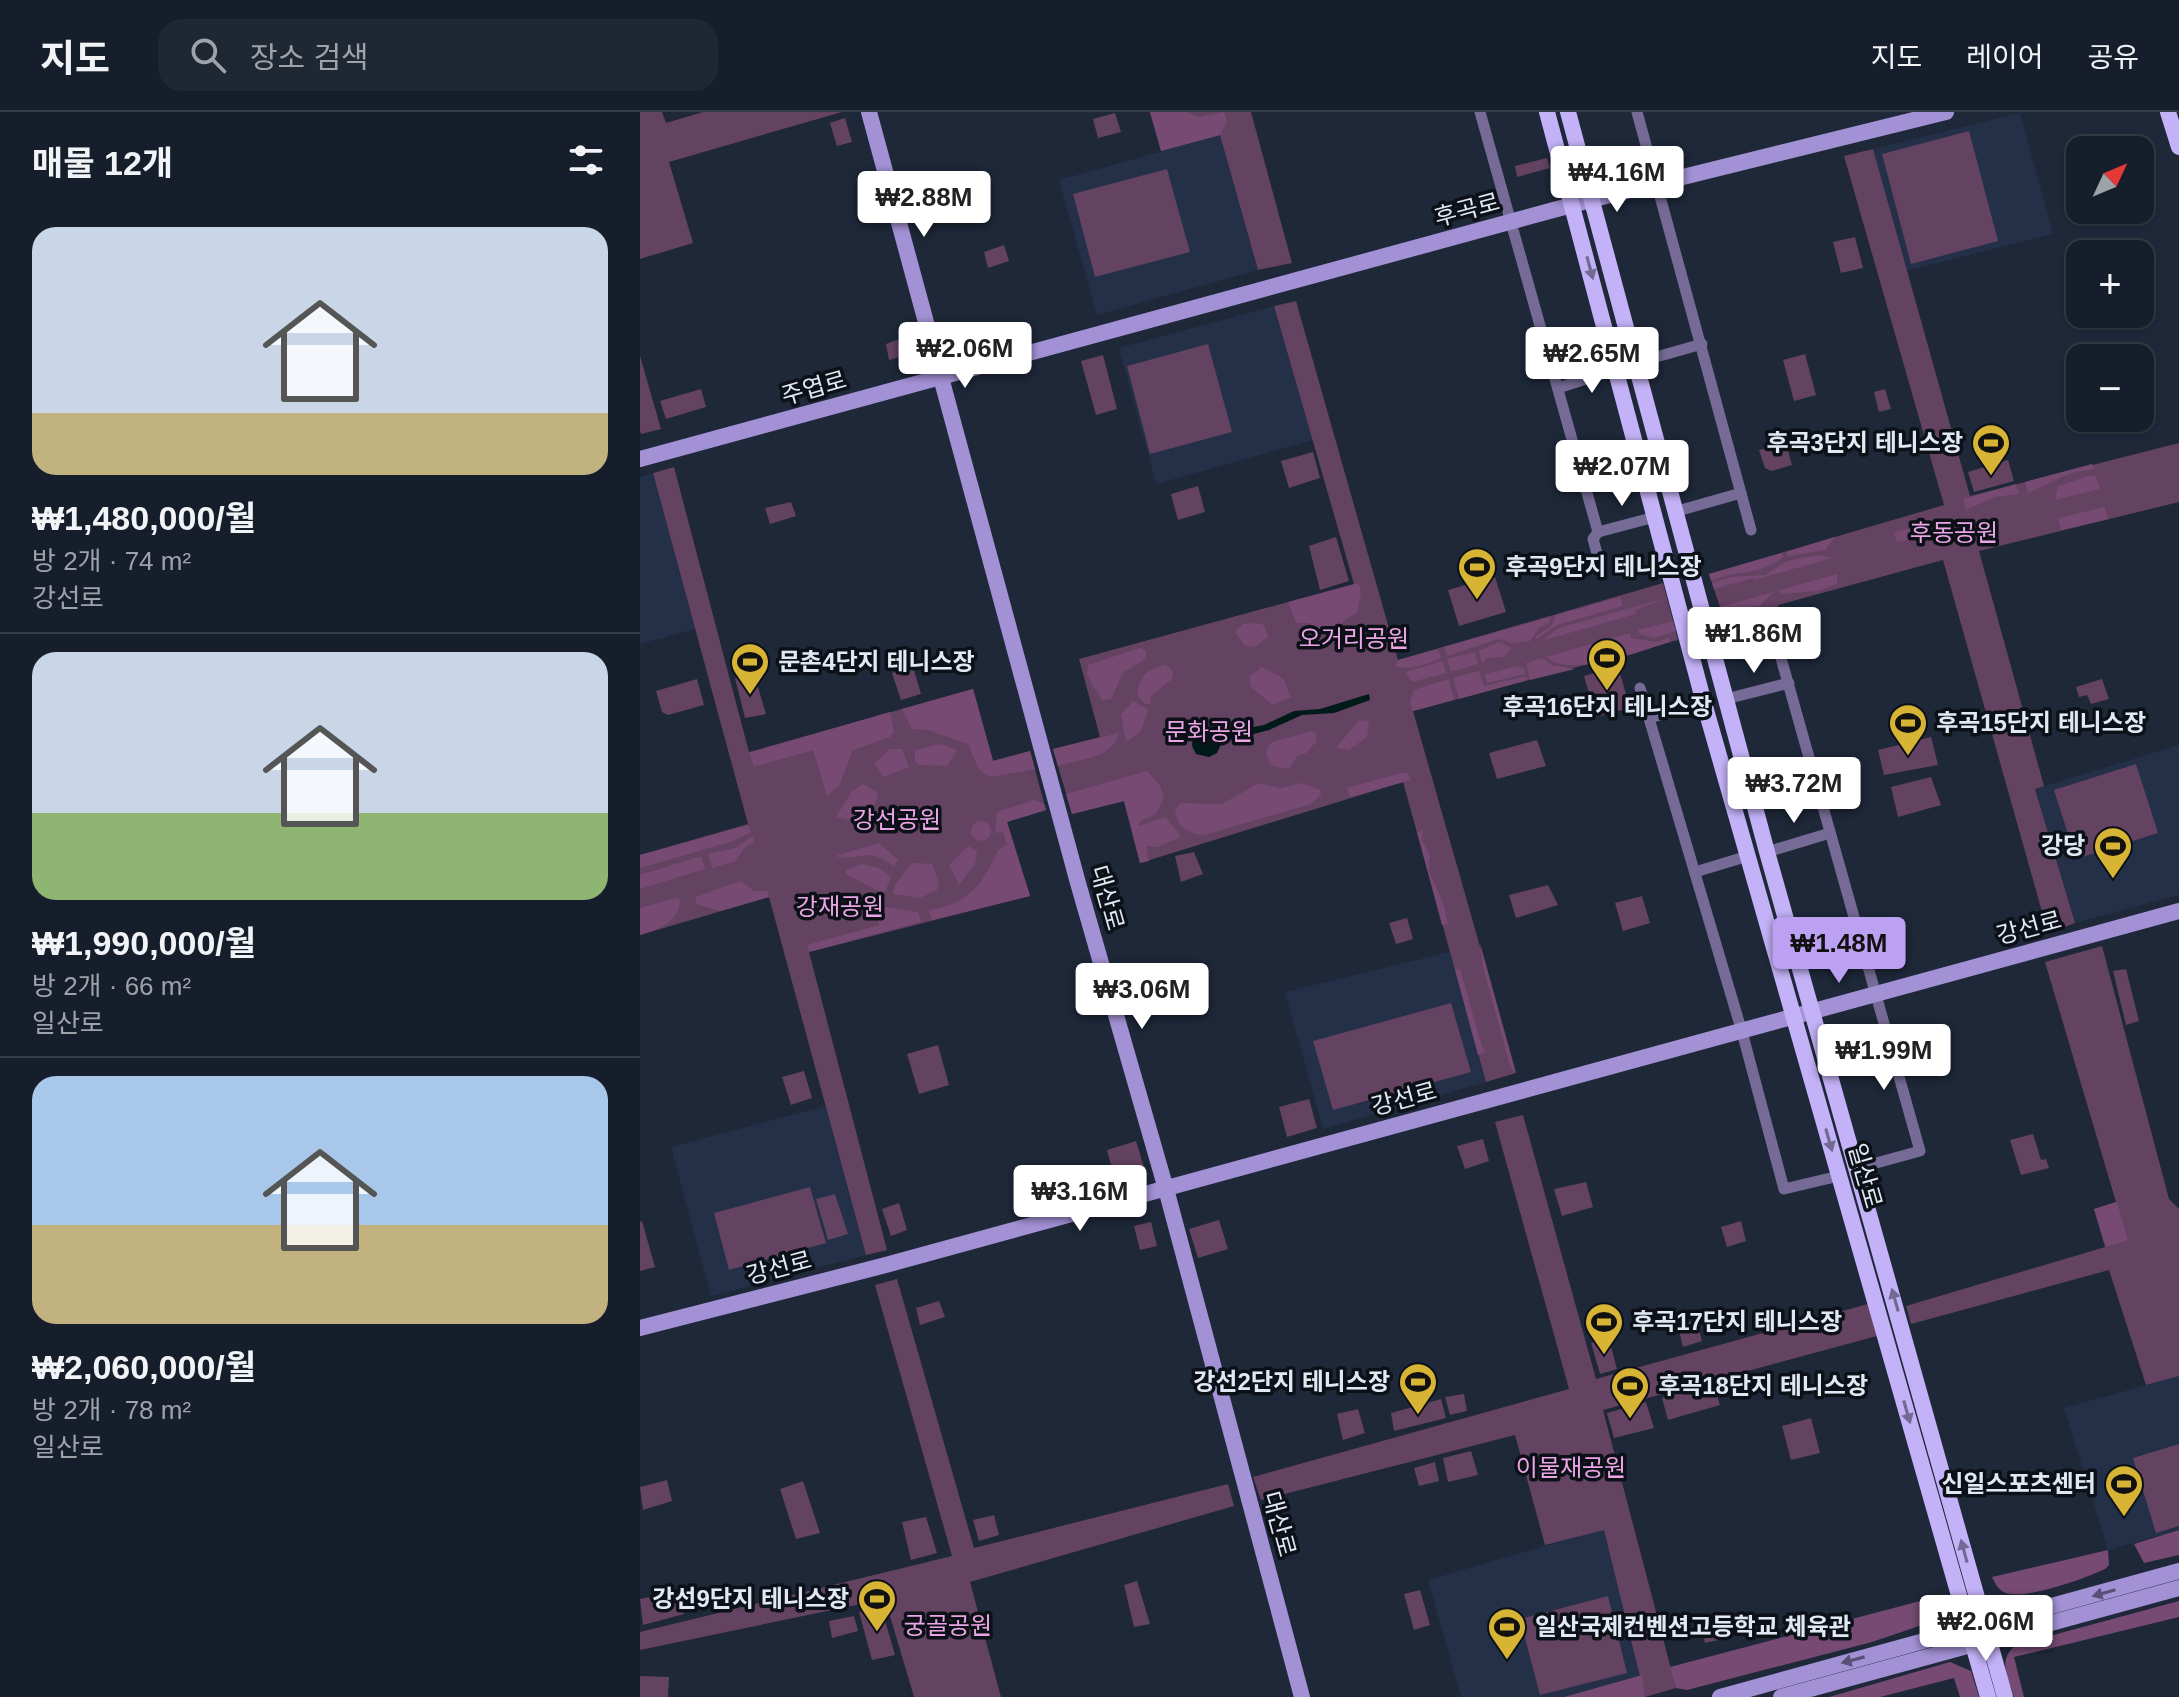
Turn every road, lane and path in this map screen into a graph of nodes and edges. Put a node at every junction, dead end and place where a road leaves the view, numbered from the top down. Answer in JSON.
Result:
{"nodes":[{"id":1,"x":869,"y":112,"type":"edge"},
{"id":2,"x":1480,"y":112,"type":"edge"},
{"id":3,"x":1547,"y":112,"type":"edge"},
{"id":4,"x":1568,"y":112,"type":"edge"},
{"id":5,"x":1637,"y":112,"type":"edge"},
{"id":6,"x":1946,"y":112,"type":"edge"},
{"id":7,"x":2168,"y":112,"type":"edge"},
{"id":8,"x":2179,"y":147,"type":"edge"},
{"id":9,"x":1658,"y":183,"type":"junction"},
{"id":10,"x":1594,"y":199,"type":"junction"},
{"id":11,"x":1574,"y":206,"type":"junction"},
{"id":12,"x":1510,"y":224,"type":"junction"},
{"id":13,"x":1279,"y":286,"type":"joint"},
{"id":14,"x":1702,"y":344,"type":"junction"},
{"id":15,"x":1635,"y":363,"type":"junction"},
{"id":16,"x":1617,"y":369,"type":"junction"},
{"id":17,"x":939,"y":377,"type":"junction"},
{"id":18,"x":1558,"y":388,"type":"junction"},
{"id":19,"x":640,"y":459,"type":"edge"},
{"id":20,"x":1741,"y":493,"type":"junction"},
{"id":21,"x":1674,"y":512,"type":"junction"},
{"id":22,"x":1655,"y":517,"type":"junction"},
{"id":23,"x":1751,"y":530,"type":"dead end"},
{"id":24,"x":1598,"y":532,"type":"junction"},
{"id":25,"x":1601,"y":568,"type":"dead end"},
{"id":26,"x":1779,"y":651,"type":"dead end"},
{"id":27,"x":1789,"y":683,"type":"junction"},
{"id":28,"x":1640,"y":688,"type":"dead end"},
{"id":29,"x":1726,"y":699,"type":"junction"},
{"id":30,"x":1704,"y":703,"type":"junction"},
{"id":31,"x":1649,"y":718,"type":"junction"},
{"id":32,"x":1830,"y":833,"type":"junction"},
{"id":33,"x":1767,"y":852,"type":"junction"},
{"id":34,"x":1748,"y":856,"type":"junction"},
{"id":35,"x":1695,"y":872,"type":"junction"},
{"id":36,"x":2179,"y":911,"type":"edge"},
{"id":37,"x":1874,"y":996,"type":"junction"},
{"id":38,"x":1814,"y":1013,"type":"junction"},
{"id":39,"x":1795,"y":1018,"type":"junction"},
{"id":40,"x":1742,"y":1032,"type":"junction"},
{"id":41,"x":1858,"y":1168,"type":"junction"},
{"id":42,"x":1839,"y":1176,"type":"junction"},
{"id":43,"x":1166,"y":1189,"type":"junction"},
{"id":44,"x":640,"y":1328,"type":"edge"},
{"id":45,"x":2179,"y":1571,"type":"edge"},
{"id":46,"x":2179,"y":1588,"type":"edge"},
{"id":47,"x":1980,"y":1635,"type":"junction"},
{"id":48,"x":1302,"y":1697,"type":"edge"},
{"id":49,"x":1720,"y":1697,"type":"edge"},
{"id":50,"x":1781,"y":1697,"type":"edge"},
{"id":51,"x":1988,"y":1697,"type":"edge"},
{"id":52,"x":2005,"y":1697,"type":"edge"}],
"edges":[{"from":1,"to":17,"type":"main road","name":"대산로"},
{"from":2,"to":12,"type":"street"},
{"from":3,"to":11,"type":"main road","name":"일산로"},
{"from":4,"to":10,"type":"main road","name":"일산로"},
{"from":5,"to":9,"type":"street"},
{"from":6,"to":9,"type":"main road","name":"후곡로"},
{"from":7,"to":8,"type":"main road"},
{"from":9,"to":10,"type":"main road","name":"후곡로"},
{"from":9,"to":14,"type":"street"},
{"from":10,"to":11,"type":"main road","name":"후곡로"},
{"from":10,"to":15,"type":"main road","name":"일산로"},
{"from":11,"to":12,"type":"main road","name":"후곡로"},
{"from":11,"to":16,"type":"main road","name":"일산로","one_way":true},
{"from":12,"to":13,"type":"main road","name":"후곡로"},
{"from":12,"to":18,"type":"street"},
{"from":13,"to":17,"type":"main road","name":"주엽로"},
{"from":14,"to":15,"type":"street"},
{"from":14,"to":20,"type":"street"},
{"from":15,"to":21,"type":"main road","name":"일산로"},
{"from":16,"to":18,"type":"street"},
{"from":16,"to":22,"type":"main road","name":"일산로"},
{"from":17,"to":19,"type":"main road","name":"주엽로"},
{"from":17,"to":43,"type":"main road","name":"대산로"},
{"from":18,"to":24,"type":"street"},
{"from":20,"to":21,"type":"street"},
{"from":20,"to":23,"type":"street"},
{"from":21,"to":29,"type":"main road","name":"일산로"},
{"from":22,"to":24,"type":"street"},
{"from":22,"to":30,"type":"main road","name":"일산로"},
{"from":24,"to":25,"type":"street"},
{"from":26,"to":27,"type":"street"},
{"from":27,"to":29,"type":"street"},
{"from":27,"to":32,"type":"street"},
{"from":28,"to":31,"type":"street"},
{"from":29,"to":33,"type":"main road","name":"일산로"},
{"from":30,"to":31,"type":"street"},
{"from":30,"to":34,"type":"main road","name":"일산로"},
{"from":31,"to":35,"type":"street"},
{"from":32,"to":33,"type":"street"},
{"from":32,"to":37,"type":"street"},
{"from":33,"to":38,"type":"main road","name":"일산로"},
{"from":34,"to":35,"type":"street"},
{"from":34,"to":39,"type":"main road","name":"일산로"},
{"from":35,"to":40,"type":"street"},
{"from":36,"to":37,"type":"main road","name":"강선로"},
{"from":37,"to":38,"type":"main road","name":"강선로"},
{"from":37,"to":41,"type":"street"},
{"from":38,"to":39,"type":"main road","name":"강선로"},
{"from":38,"to":41,"type":"main road","name":"일산로"},
{"from":39,"to":40,"type":"main road","name":"강선로"},
{"from":39,"to":42,"type":"main road","name":"일산로","one_way":true},
{"from":40,"to":42,"type":"street"},
{"from":40,"to":43,"type":"main road","name":"강선로"},
{"from":47,"to":41,"type":"main road","name":"일산로","one_way":true},
{"from":42,"to":47,"type":"main road","name":"일산로","one_way":true},
{"from":43,"to":44,"type":"main road","name":"강선로"},
{"from":43,"to":48,"type":"main road","name":"대산로"},
{"from":45,"to":47,"type":"main road","one_way":true},
{"from":46,"to":47,"type":"main road"},
{"from":47,"to":49,"type":"main road","one_way":true},
{"from":47,"to":50,"type":"main road"},
{"from":47,"to":51,"type":"main road","name":"일산로"},
{"from":47,"to":52,"type":"main road","name":"일산로"}]}
